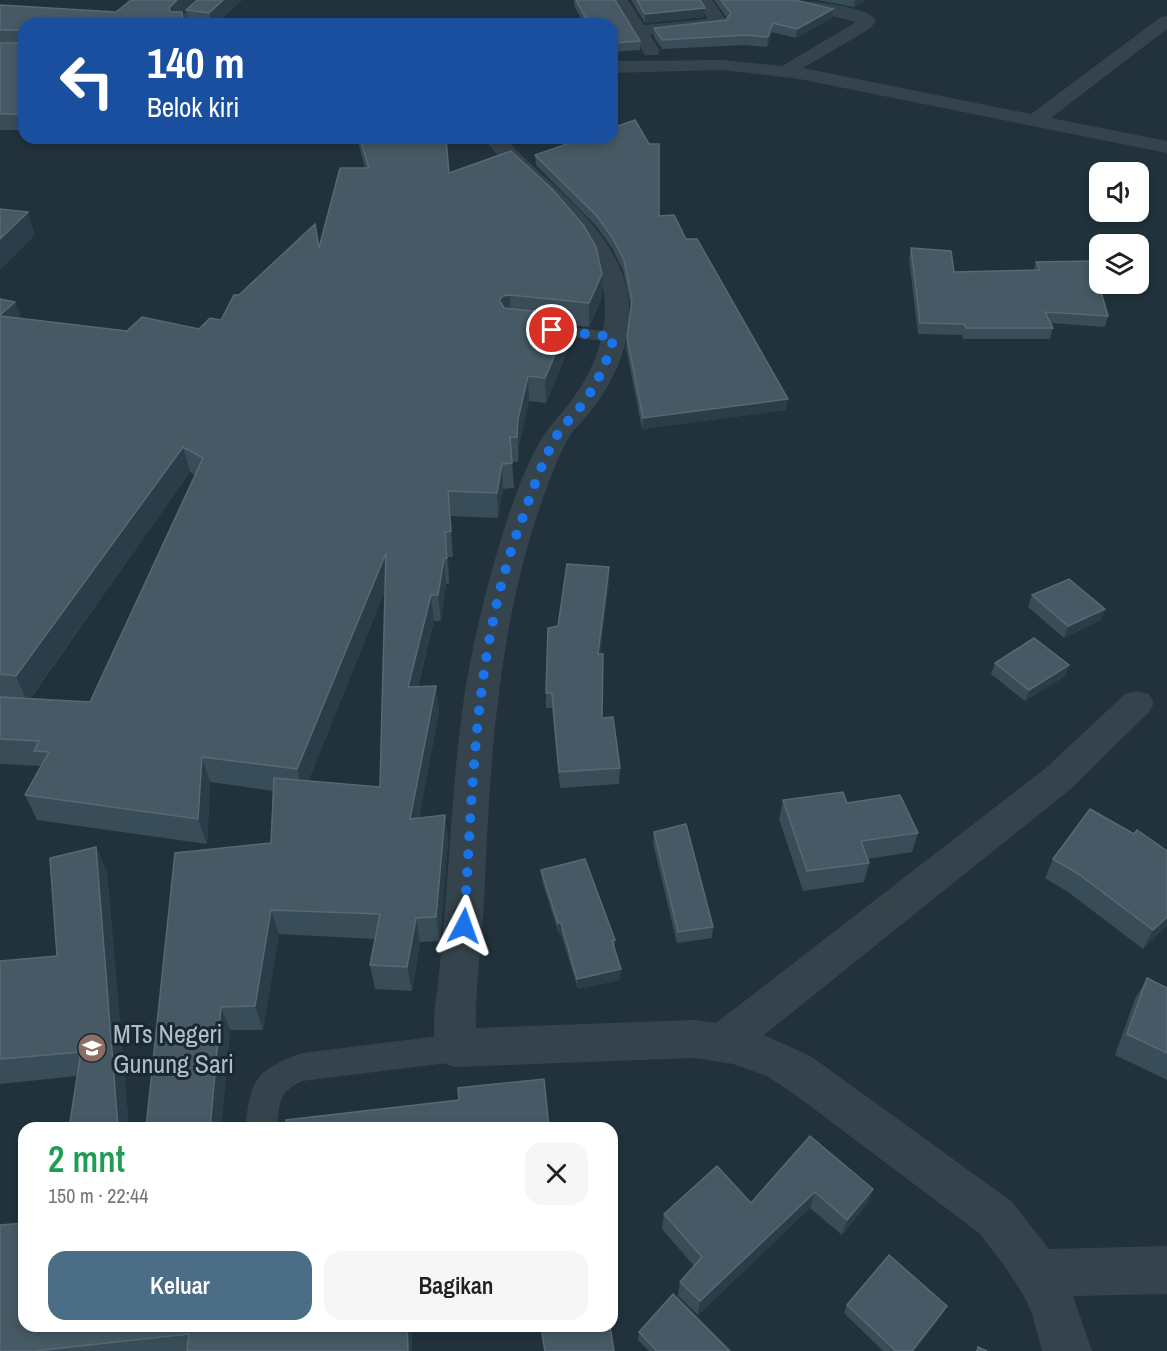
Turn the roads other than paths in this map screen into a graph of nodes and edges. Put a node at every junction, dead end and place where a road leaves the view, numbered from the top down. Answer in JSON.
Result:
{"nodes":[{"id":1,"x":620,"y":0,"type":"edge"},
{"id":2,"x":704,"y":0,"type":"edge"},
{"id":3,"x":789,"y":0,"type":"edge"},
{"id":4,"x":201,"y":3,"type":"edge"},
{"id":5,"x":186,"y":18,"type":"edge"},
{"id":6,"x":1167,"y":21,"type":"edge"},
{"id":7,"x":639,"y":31,"type":"junction"},
{"id":8,"x":659,"y":65,"type":"junction"},
{"id":9,"x":618,"y":67,"type":"edge"},
{"id":10,"x":786,"y":71,"type":"junction"},
{"id":11,"x":1034,"y":121,"type":"junction"},
{"id":12,"x":500,"y":144,"type":"edge"},
{"id":13,"x":1167,"y":147,"type":"edge"},
{"id":14,"x":522,"y":327,"type":"edge"},
{"id":15,"x":614,"y":337,"type":"junction"},
{"id":16,"x":1137,"y":703,"type":"dead end"},
{"id":17,"x":723,"y":1042,"type":"junction"},
{"id":18,"x":456,"y":1048,"type":"junction"},
{"id":19,"x":262,"y":1122,"type":"edge"},
{"id":20,"x":1167,"y":1270,"type":"edge"},
{"id":21,"x":1038,"y":1273,"type":"junction"},
{"id":22,"x":1067,"y":1351,"type":"edge"}],
"edges":[{"from":1,"to":7,"type":"street"},
{"from":2,"to":7,"type":"street"},
{"from":3,"to":10,"type":"street"},
{"from":4,"to":5,"type":"lane"},
{"from":6,"to":11,"type":"street"},
{"from":7,"to":8,"type":"street"},
{"from":8,"to":9,"type":"street"},
{"from":8,"to":10,"type":"street"},
{"from":10,"to":11,"type":"street"},
{"from":11,"to":13,"type":"street"},
{"from":12,"to":15,"type":"street"},
{"from":14,"to":15,"type":"lane"},
{"from":15,"to":18,"type":"street"},
{"from":16,"to":17,"type":"street"},
{"from":17,"to":18,"type":"street"},
{"from":17,"to":21,"type":"street"},
{"from":18,"to":19,"type":"lane"},
{"from":20,"to":21,"type":"street"},
{"from":21,"to":22,"type":"street"}]}
